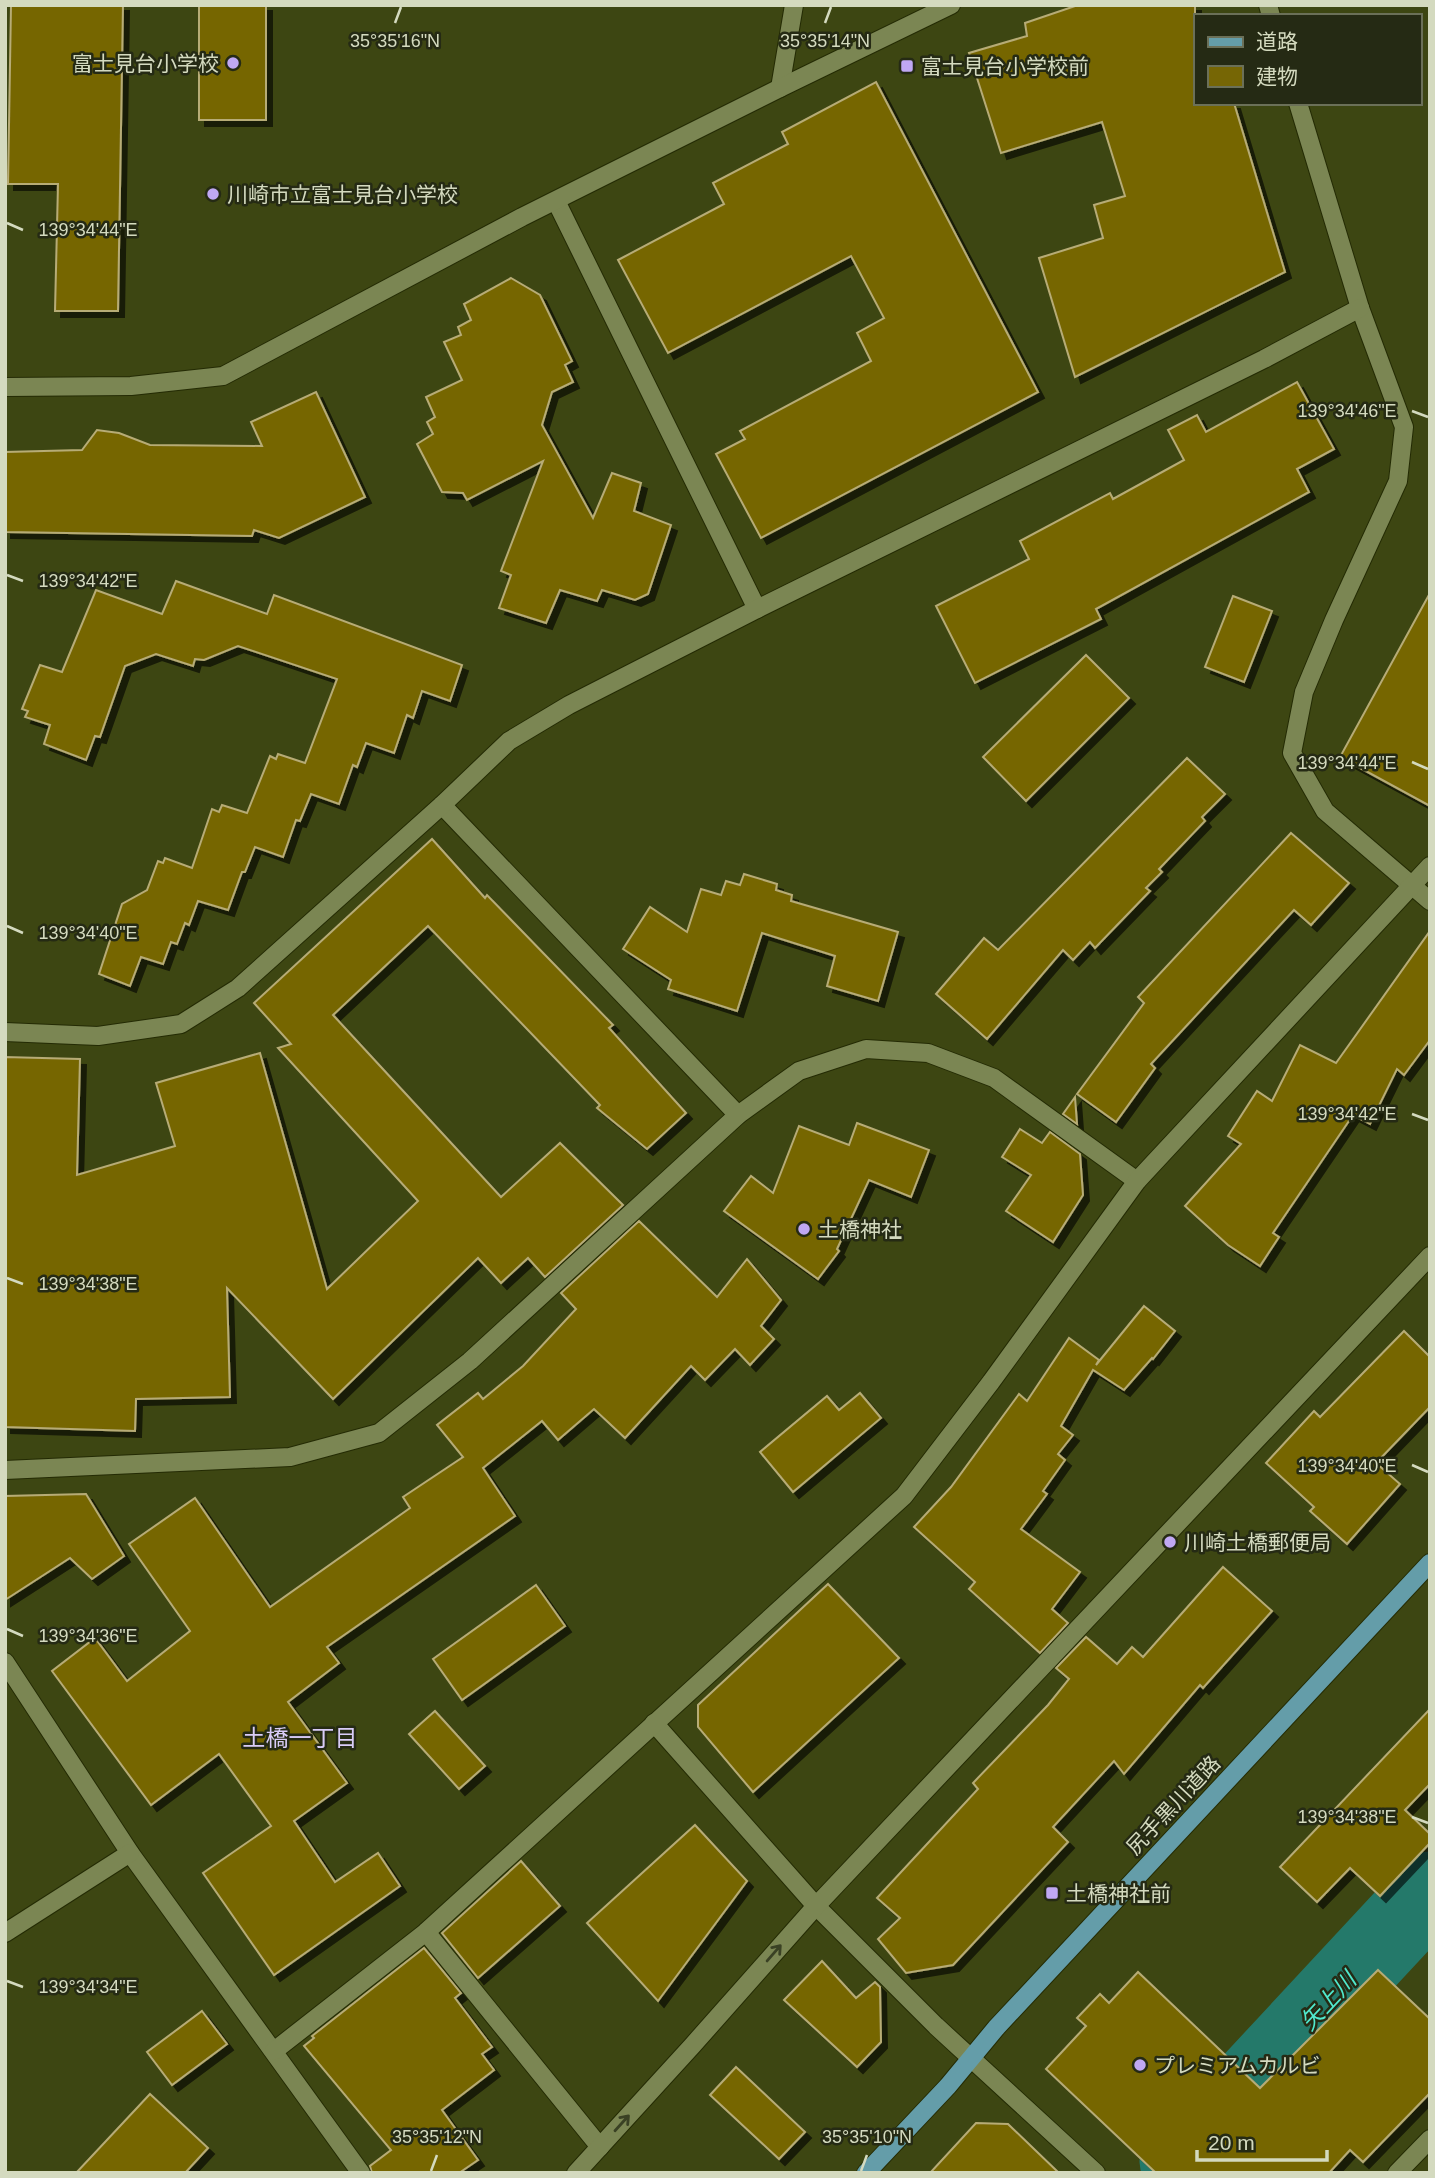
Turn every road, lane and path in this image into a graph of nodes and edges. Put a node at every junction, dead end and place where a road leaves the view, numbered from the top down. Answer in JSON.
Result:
{"nodes":[{"id":1,"x":794,"y":5,"type":"edge"},
{"id":2,"x":951,"y":5,"type":"edge"},
{"id":3,"x":780,"y":88,"type":"junction"},
{"id":4,"x":1299,"y":105,"type":"edge"},
{"id":5,"x":556,"y":201,"type":"junction"},
{"id":6,"x":1360,"y":308,"type":"junction"},
{"id":7,"x":5,"y":387,"type":"edge"},
{"id":8,"x":757,"y":608,"type":"junction"},
{"id":9,"x":442,"y":805,"type":"junction"},
{"id":10,"x":1430,"y":866,"type":"edge"},
{"id":11,"x":1414,"y":886,"type":"junction"},
{"id":12,"x":1430,"y":901,"type":"edge"},
{"id":13,"x":5,"y":1032,"type":"edge"},
{"id":14,"x":738,"y":1115,"type":"junction"},
{"id":15,"x":1137,"y":1181,"type":"junction"},
{"id":16,"x":1430,"y":1256,"type":"edge"},
{"id":17,"x":5,"y":1470,"type":"edge"},
{"id":18,"x":1430,"y":1563,"type":"edge"},
{"id":19,"x":5,"y":1662,"type":"edge"},
{"id":20,"x":653,"y":1723,"type":"junction"},
{"id":21,"x":130,"y":1853,"type":"junction"},
{"id":22,"x":816,"y":1906,"type":"junction"},
{"id":23,"x":426,"y":1932,"type":"junction"},
{"id":24,"x":5,"y":1934,"type":"edge"},
{"id":25,"x":274,"y":2051,"type":"junction"},
{"id":26,"x":971,"y":2058,"type":"junction"},
{"id":27,"x":1430,"y":2139,"type":"edge"},
{"id":28,"x":600,"y":2147,"type":"junction"},
{"id":29,"x":361,"y":2173,"type":"edge"},
{"id":30,"x":576,"y":2173,"type":"edge"},
{"id":31,"x":866,"y":2173,"type":"edge"},
{"id":32,"x":1096,"y":2173,"type":"edge"},
{"id":33,"x":1397,"y":2173,"type":"edge"}],
"edges":[{"from":1,"to":3,"type":"street"},
{"from":2,"to":3,"type":"street"},
{"from":3,"to":5,"type":"street"},
{"from":4,"to":6,"type":"street"},
{"from":5,"to":7,"type":"street"},
{"from":5,"to":8,"type":"street"},
{"from":6,"to":8,"type":"street"},
{"from":6,"to":11,"type":"street"},
{"from":8,"to":9,"type":"street"},
{"from":9,"to":13,"type":"street"},
{"from":9,"to":14,"type":"street"},
{"from":10,"to":11,"type":"street"},
{"from":11,"to":12,"type":"street"},
{"from":11,"to":15,"type":"street"},
{"from":14,"to":15,"type":"street"},
{"from":14,"to":17,"type":"street"},
{"from":15,"to":20,"type":"street"},
{"from":16,"to":22,"type":"street"},
{"from":18,"to":26,"type":"main road","name":"尻手黒川道路"},
{"from":19,"to":21,"type":"street"},
{"from":20,"to":22,"type":"street"},
{"from":20,"to":23,"type":"street"},
{"from":21,"to":24,"type":"street"},
{"from":21,"to":25,"type":"street"},
{"from":22,"to":26,"type":"street"},
{"from":28,"to":22,"type":"street","one_way":true},
{"from":23,"to":25,"type":"street"},
{"from":23,"to":28,"type":"street"},
{"from":25,"to":29,"type":"street"},
{"from":26,"to":31,"type":"main road","name":"尻手黒川道路"},
{"from":26,"to":32,"type":"street"},
{"from":27,"to":33,"type":"street"},
{"from":28,"to":30,"type":"street"}]}
